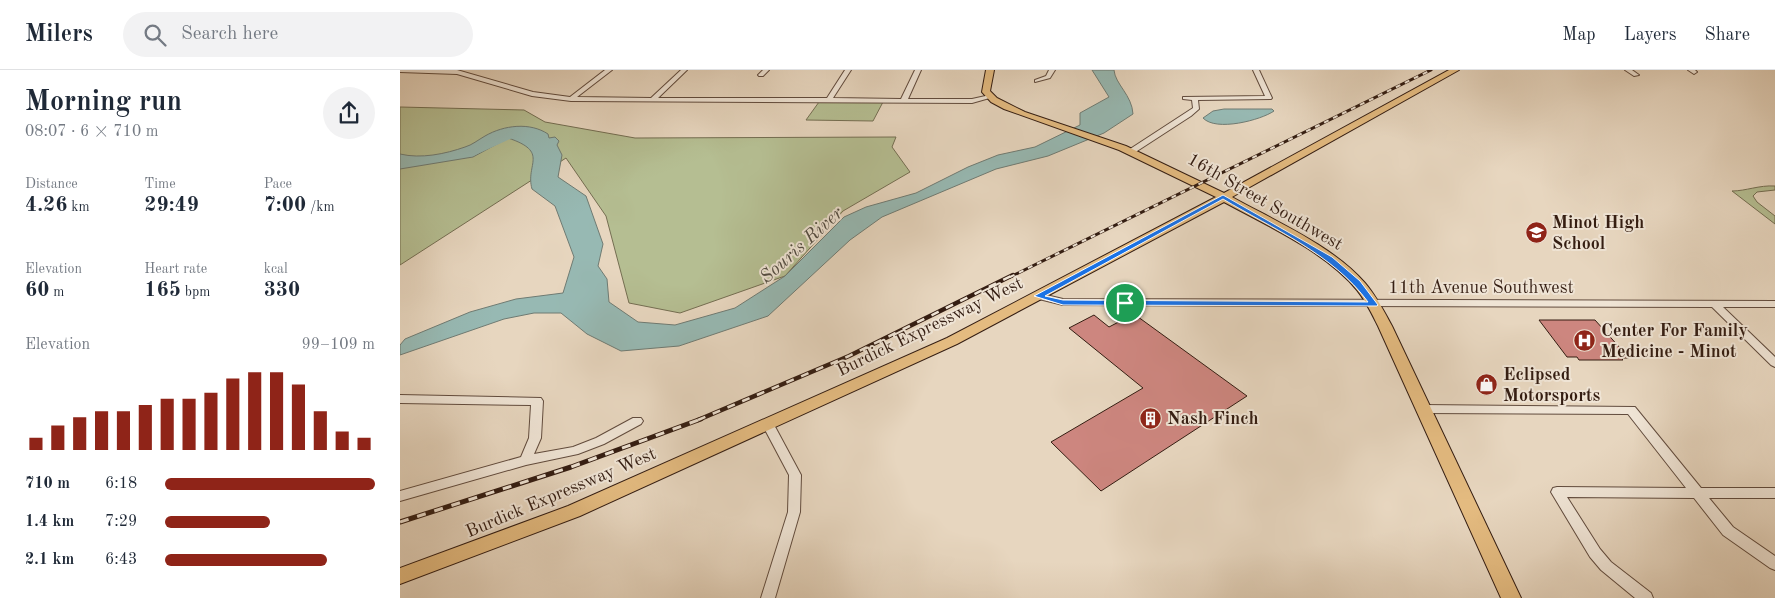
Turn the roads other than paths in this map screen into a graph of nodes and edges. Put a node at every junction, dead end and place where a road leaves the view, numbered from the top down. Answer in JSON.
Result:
{"nodes":[{"id":1,"x":400,"y":70,"type":"edge"},
{"id":2,"x":483,"y":70,"type":"edge"},
{"id":3,"x":609,"y":70,"type":"edge"},
{"id":4,"x":684,"y":70,"type":"edge"},
{"id":5,"x":848,"y":70,"type":"edge"},
{"id":6,"x":918,"y":70,"type":"edge"},
{"id":7,"x":990,"y":70,"type":"edge"},
{"id":8,"x":1052,"y":70,"type":"edge"},
{"id":9,"x":1256,"y":70,"type":"edge"},
{"id":10,"x":1455,"y":70,"type":"edge"},
{"id":11,"x":1628,"y":70,"type":"edge"},
{"id":12,"x":471,"y":76,"type":"junction"},
{"id":13,"x":1636,"y":76,"type":"dead end"},
{"id":14,"x":1037,"y":80,"type":"dead end"},
{"id":15,"x":990,"y":97,"type":"junction"},
{"id":16,"x":1185,"y":98,"type":"dead end"},
{"id":17,"x":1195,"y":98,"type":"junction"},
{"id":18,"x":571,"y":99,"type":"junction"},
{"id":19,"x":652,"y":100,"type":"junction"},
{"id":20,"x":829,"y":100,"type":"junction"},
{"id":21,"x":904,"y":100,"type":"junction"},
{"id":22,"x":1131,"y":151,"type":"junction"},
{"id":23,"x":1223,"y":196,"type":"junction"},
{"id":24,"x":1038,"y":296,"type":"junction"},
{"id":25,"x":1715,"y":304,"type":"junction"},
{"id":26,"x":1775,"y":304,"type":"edge"},
{"id":27,"x":1374,"y":305,"type":"junction"},
{"id":28,"x":1775,"y":363,"type":"edge"},
{"id":29,"x":400,"y":399,"type":"edge"},
{"id":30,"x":1423,"y":409,"type":"junction"},
{"id":31,"x":637,"y":421,"type":"dead end"},
{"id":32,"x":768,"y":424,"type":"junction"},
{"id":33,"x":526,"y":460,"type":"junction"},
{"id":34,"x":1698,"y":493,"type":"junction"},
{"id":35,"x":1775,"y":493,"type":"edge"},
{"id":36,"x":400,"y":496,"type":"edge"},
{"id":37,"x":1775,"y":564,"type":"edge"},
{"id":38,"x":400,"y":576,"type":"edge"},
{"id":39,"x":768,"y":598,"type":"edge"},
{"id":40,"x":1510,"y":598,"type":"edge"},
{"id":41,"x":1646,"y":598,"type":"edge"}],
"edges":[{"from":1,"to":12,"type":"street"},
{"from":2,"to":12,"type":"street"},
{"from":3,"to":18,"type":"street"},
{"from":4,"to":19,"type":"street"},
{"from":5,"to":20,"type":"street"},
{"from":6,"to":21,"type":"street"},
{"from":7,"to":15,"type":"main road"},
{"from":8,"to":14,"type":"street"},
{"from":9,"to":17,"type":"street"},
{"from":10,"to":23,"type":"main road","name":"Burdick Expressway West"},
{"from":11,"to":13,"type":"street"},
{"from":12,"to":18,"type":"street"},
{"from":15,"to":21,"type":"street"},
{"from":15,"to":22,"type":"main road","name":"16th Street Southwest"},
{"from":16,"to":17,"type":"street"},
{"from":17,"to":22,"type":"street"},
{"from":18,"to":19,"type":"street"},
{"from":19,"to":20,"type":"street"},
{"from":20,"to":21,"type":"street"},
{"from":22,"to":23,"type":"main road","name":"16th Street Southwest"},
{"from":23,"to":24,"type":"main road","name":"Burdick Expressway West"},
{"from":23,"to":27,"type":"main road","name":"16th Street Southwest"},
{"from":24,"to":27,"type":"street","name":"11th Avenue Southwest"},
{"from":24,"to":32,"type":"main road","name":"Burdick Expressway West"},
{"from":25,"to":26,"type":"street","name":"11th Avenue Southwest"},
{"from":25,"to":27,"type":"street","name":"11th Avenue Southwest"},
{"from":25,"to":28,"type":"street"},
{"from":27,"to":30,"type":"main road","name":"16th Street Southwest"},
{"from":29,"to":33,"type":"street"},
{"from":30,"to":34,"type":"street"},
{"from":30,"to":40,"type":"main road","name":"16th Street Southwest"},
{"from":31,"to":33,"type":"street"},
{"from":32,"to":38,"type":"main road","name":"Burdick Expressway West"},
{"from":32,"to":39,"type":"street"},
{"from":33,"to":36,"type":"street"},
{"from":34,"to":35,"type":"street"},
{"from":34,"to":37,"type":"street"},
{"from":34,"to":41,"type":"street"}]}
